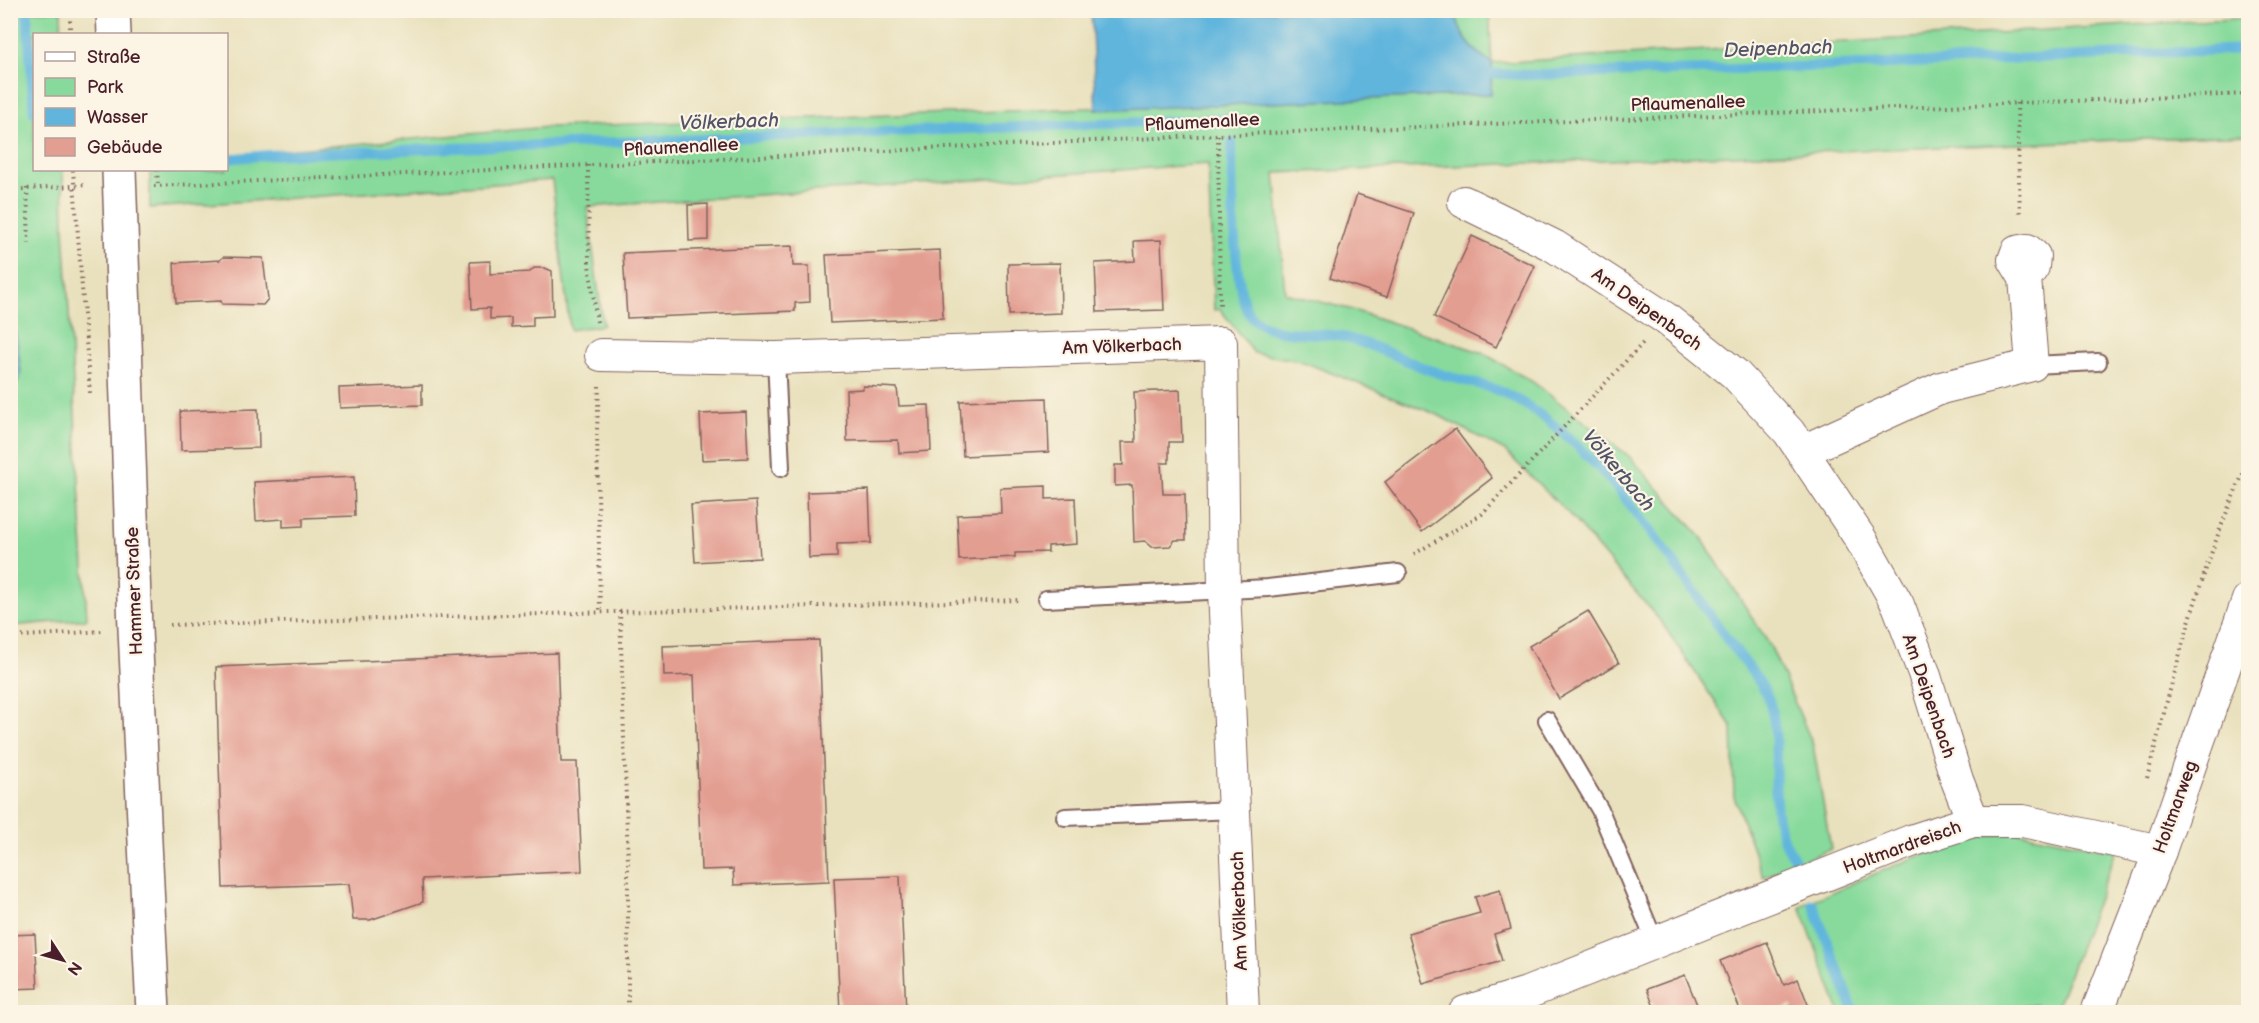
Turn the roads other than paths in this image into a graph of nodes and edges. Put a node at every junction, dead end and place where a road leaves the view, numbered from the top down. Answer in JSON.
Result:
{"nodes":[{"id":1,"x":113,"y":10,"type":"edge"},
{"id":2,"x":114,"y":33,"type":"edge"},
{"id":3,"x":119,"y":171,"type":"edge"},
{"id":4,"x":1464,"y":202,"type":"dead end"},
{"id":5,"x":2026,"y":264,"type":"road end"},
{"id":6,"x":601,"y":356,"type":"road end"},
{"id":7,"x":776,"y":358,"type":"junction"},
{"id":8,"x":2098,"y":362,"type":"dead end"},
{"id":9,"x":2031,"y":365,"type":"junction"},
{"id":10,"x":1803,"y":451,"type":"junction"},
{"id":11,"x":781,"y":468,"type":"dead end"},
{"id":12,"x":1398,"y":573,"type":"road end"},
{"id":13,"x":1224,"y":590,"type":"junction"},
{"id":14,"x":1046,"y":599,"type":"road end"},
{"id":15,"x":2248,"y":600,"type":"edge"},
{"id":16,"x":1547,"y":720,"type":"dead end"},
{"id":17,"x":1235,"y":810,"type":"junction"},
{"id":18,"x":1065,"y":817,"type":"dead end"},
{"id":19,"x":1973,"y":821,"type":"junction"},
{"id":20,"x":2160,"y":851,"type":"junction"},
{"id":21,"x":1655,"y":942,"type":"junction"},
{"id":22,"x":1531,"y":1003,"type":"edge"},
{"id":23,"x":153,"y":1012,"type":"edge"},
{"id":24,"x":1243,"y":1012,"type":"edge"},
{"id":25,"x":1465,"y":1012,"type":"edge"},
{"id":26,"x":2097,"y":1012,"type":"edge"}],
"edges":[{"from":1,"to":2,"type":"main road"},
{"from":3,"to":23,"type":"main road","name":"Hammer Straße"},
{"from":4,"to":10,"type":"street","name":"Am Deipenbach"},
{"from":5,"to":9,"type":"street"},
{"from":6,"to":7,"type":"street","name":"Am Völkerbach"},
{"from":7,"to":11,"type":"lane"},
{"from":7,"to":13,"type":"street","name":"Am Völkerbach"},
{"from":8,"to":9,"type":"lane"},
{"from":9,"to":10,"type":"street"},
{"from":10,"to":19,"type":"street","name":"Am Deipenbach"},
{"from":12,"to":13,"type":"lane"},
{"from":13,"to":14,"type":"lane"},
{"from":13,"to":17,"type":"street","name":"Am Völkerbach"},
{"from":15,"to":20,"type":"street","name":"Holtmarweg"},
{"from":16,"to":21,"type":"lane"},
{"from":17,"to":18,"type":"lane"},
{"from":17,"to":24,"type":"street","name":"Am Völkerbach"},
{"from":19,"to":20,"type":"street","name":"Holtmardreisch"},
{"from":19,"to":21,"type":"street","name":"Holtmardreisch"},
{"from":20,"to":26,"type":"street","name":"Holtmarweg"},
{"from":21,"to":22,"type":"street","name":"Holtmardreisch"},
{"from":22,"to":25,"type":"street","name":"Holtmardreisch"}]}
